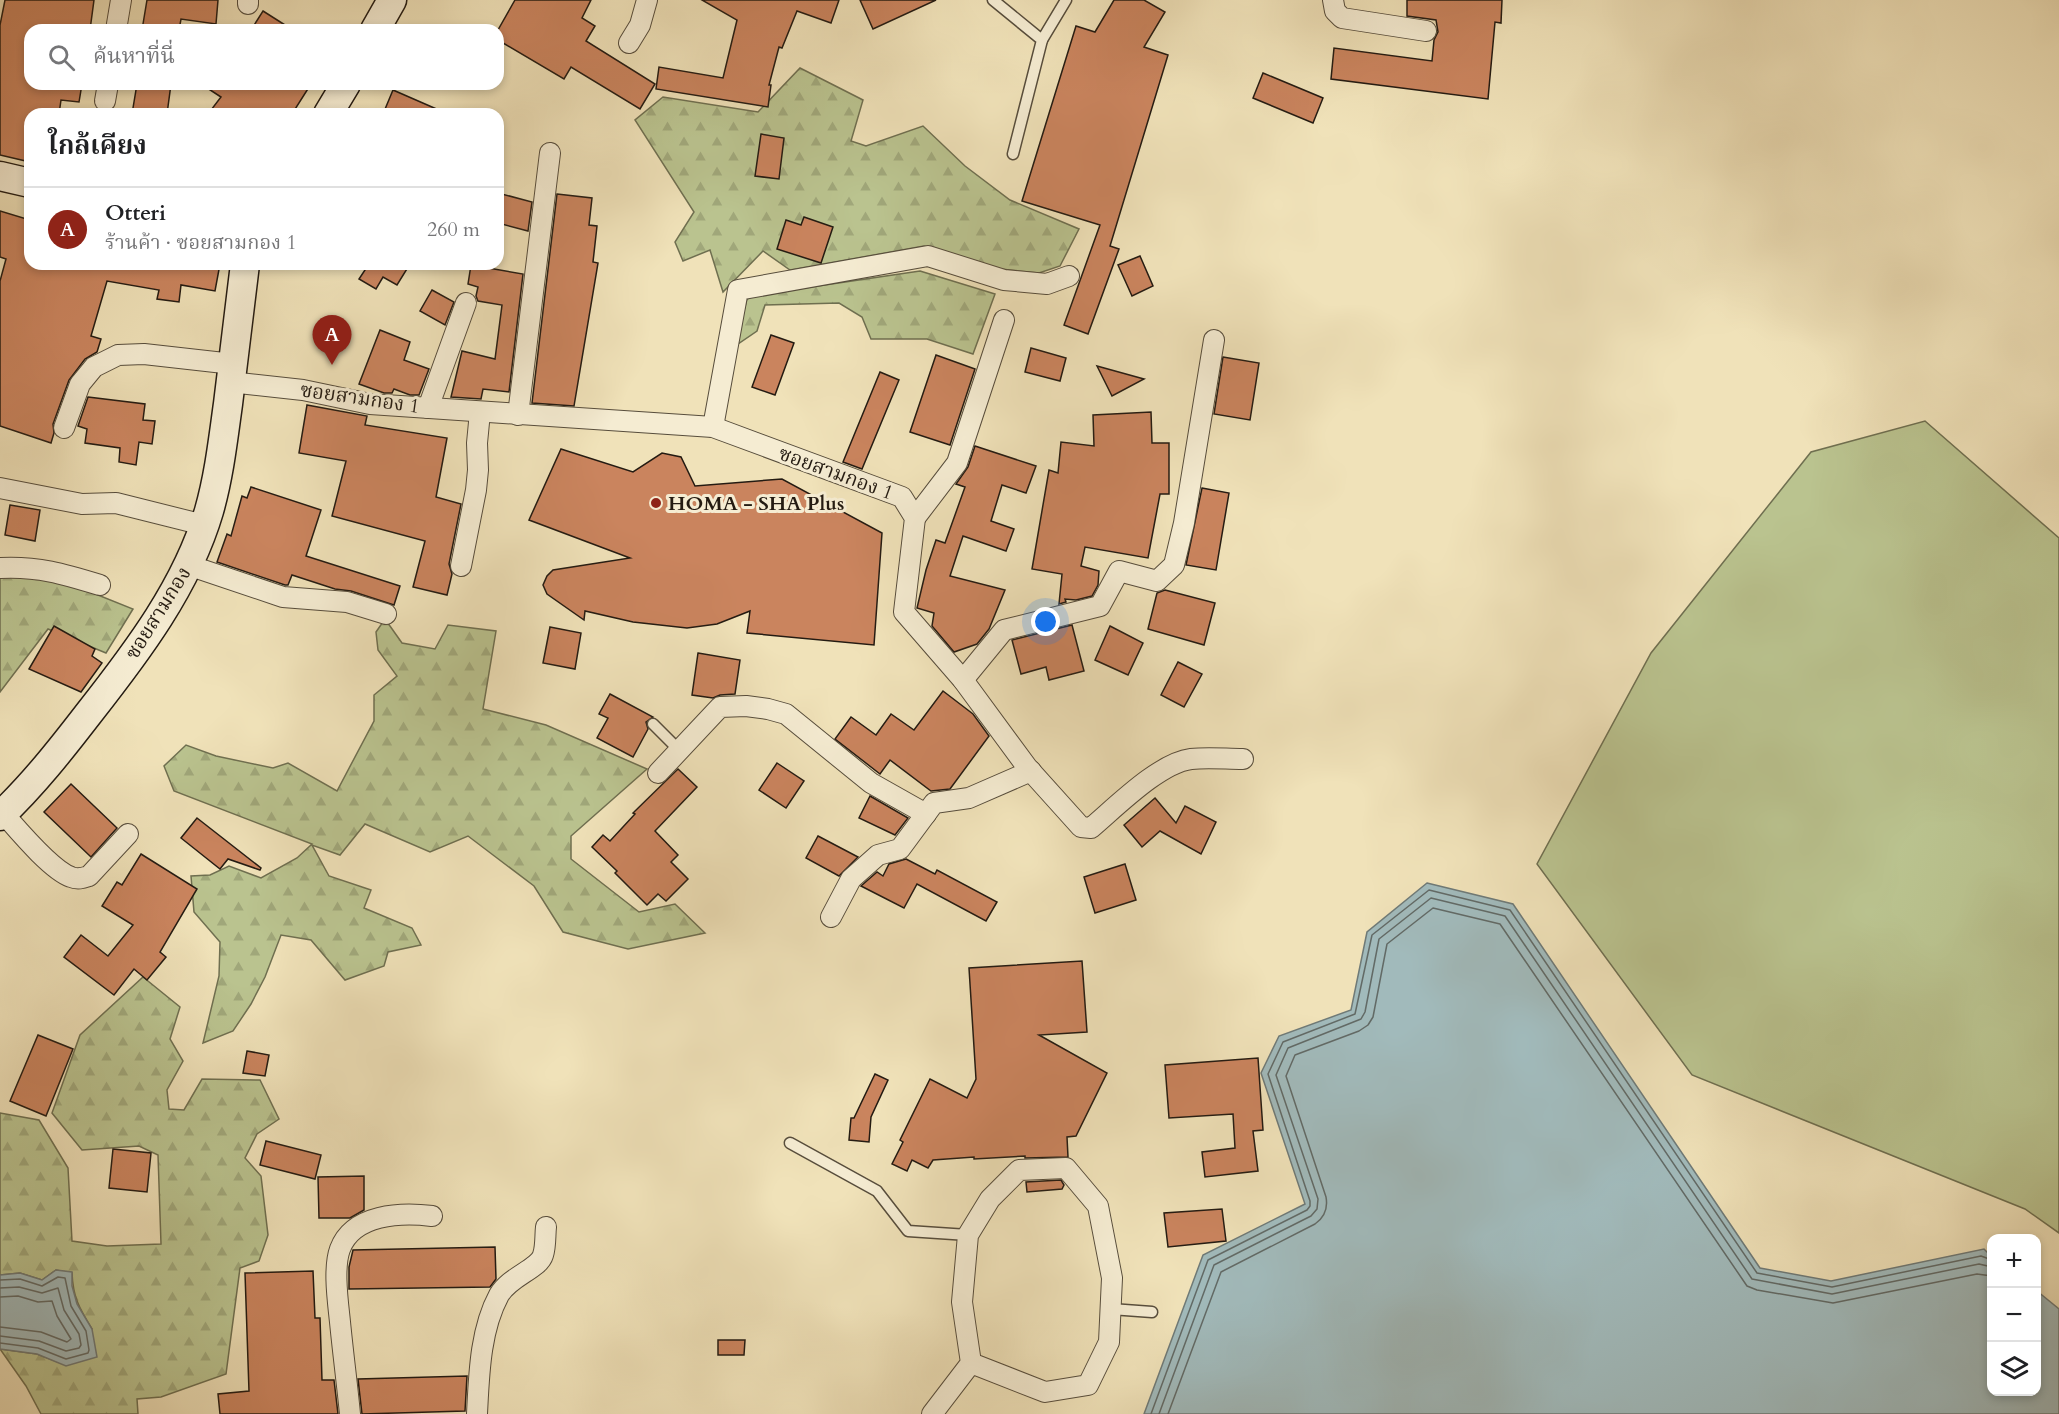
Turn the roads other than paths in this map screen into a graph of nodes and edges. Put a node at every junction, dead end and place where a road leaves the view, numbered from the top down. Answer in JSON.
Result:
{"nodes":[{"id":1,"x":121,"y":0,"type":"edge"},
{"id":2,"x":392,"y":0,"type":"edge"},
{"id":3,"x":647,"y":0,"type":"edge"},
{"id":4,"x":993,"y":0,"type":"edge"},
{"id":5,"x":1066,"y":0,"type":"edge"},
{"id":6,"x":1334,"y":5,"type":"edge"},
{"id":7,"x":117,"y":24,"type":"edge"},
{"id":8,"x":378,"y":24,"type":"edge"},
{"id":9,"x":1426,"y":31,"type":"dead end"},
{"id":10,"x":1042,"y":40,"type":"junction"},
{"id":11,"x":629,"y":43,"type":"dead end"},
{"id":12,"x":342,"y":90,"type":"edge"},
{"id":13,"x":332,"y":108,"type":"edge"},
{"id":14,"x":550,"y":153,"type":"dead end"},
{"id":15,"x":1013,"y":154,"type":"dead end"},
{"id":16,"x":0,"y":176,"type":"edge"},
{"id":17,"x":24,"y":182,"type":"edge"},
{"id":18,"x":244,"y":270,"type":"edge"},
{"id":19,"x":1069,"y":276,"type":"dead end"},
{"id":20,"x":466,"y":303,"type":"dead end"},
{"id":21,"x":1004,"y":320,"type":"dead end"},
{"id":22,"x":1214,"y":340,"type":"dead end"},
{"id":23,"x":231,"y":373,"type":"junction"},
{"id":24,"x":428,"y":408,"type":"junction"},
{"id":25,"x":480,"y":412,"type":"junction"},
{"id":26,"x":518,"y":415,"type":"junction"},
{"id":27,"x":713,"y":427,"type":"junction"},
{"id":28,"x":64,"y":428,"type":"dead end"},
{"id":29,"x":0,"y":490,"type":"edge"},
{"id":30,"x":915,"y":518,"type":"junction"},
{"id":31,"x":204,"y":525,"type":"junction"},
{"id":32,"x":188,"y":565,"type":"junction"},
{"id":33,"x":461,"y":566,"type":"dead end"},
{"id":34,"x":0,"y":568,"type":"edge"},
{"id":35,"x":100,"y":585,"type":"dead end"},
{"id":36,"x":386,"y":614,"type":"dead end"},
{"id":37,"x":963,"y":680,"type":"junction"},
{"id":38,"x":654,"y":724,"type":"dead end"},
{"id":39,"x":679,"y":750,"type":"junction"},
{"id":40,"x":1243,"y":759,"type":"dead end"},
{"id":41,"x":1030,"y":771,"type":"junction"},
{"id":42,"x":658,"y":773,"type":"dead end"},
{"id":43,"x":1,"y":814,"type":"edge"},
{"id":44,"x":926,"y":814,"type":"junction"},
{"id":45,"x":128,"y":834,"type":"dead end"},
{"id":46,"x":831,"y":917,"type":"dead end"},
{"id":47,"x":790,"y":1143,"type":"dead end"},
{"id":48,"x":432,"y":1216,"type":"dead end"},
{"id":49,"x":546,"y":1227,"type":"dead end"},
{"id":50,"x":968,"y":1235,"type":"junction"},
{"id":51,"x":1111,"y":1309,"type":"junction"},
{"id":52,"x":1152,"y":1312,"type":"dead end"},
{"id":53,"x":971,"y":1363,"type":"junction"},
{"id":54,"x":350,"y":1414,"type":"edge"},
{"id":55,"x":477,"y":1414,"type":"edge"},
{"id":56,"x":932,"y":1414,"type":"edge"}],
"edges":[{"from":1,"to":7,"type":"street"},
{"from":2,"to":8,"type":"street"},
{"from":3,"to":11,"type":"street"},
{"from":4,"to":10,"type":"lane"},
{"from":5,"to":10,"type":"lane"},
{"from":6,"to":9,"type":"street"},
{"from":10,"to":15,"type":"lane"},
{"from":12,"to":13,"type":"street"},
{"from":14,"to":26,"type":"street"},
{"from":16,"to":17,"type":"street"},
{"from":18,"to":23,"type":"street","name":"ซอยสามกอง"},
{"from":19,"to":27,"type":"street"},
{"from":20,"to":24,"type":"street"},
{"from":21,"to":30,"type":"street"},
{"from":22,"to":37,"type":"street"},
{"from":23,"to":24,"type":"street","name":"ซอยสามกอง 1"},
{"from":23,"to":28,"type":"street","name":"ซอยสามกอง 1"},
{"from":23,"to":31,"type":"street","name":"ซอยสามกอง"},
{"from":24,"to":25,"type":"street","name":"ซอยสามกอง 1"},
{"from":25,"to":26,"type":"street","name":"ซอยสามกอง 1"},
{"from":25,"to":33,"type":"street"},
{"from":26,"to":27,"type":"street","name":"ซอยสามกอง 1"},
{"from":27,"to":30,"type":"street","name":"ซอยสามกอง 1"},
{"from":29,"to":31,"type":"street"},
{"from":30,"to":37,"type":"street"},
{"from":31,"to":32,"type":"street","name":"ซอยสามกอง"},
{"from":32,"to":36,"type":"street"},
{"from":32,"to":43,"type":"street","name":"ซอยสามกอง"},
{"from":34,"to":35,"type":"street"},
{"from":37,"to":41,"type":"street"},
{"from":38,"to":39,"type":"lane"},
{"from":39,"to":42,"type":"street"},
{"from":39,"to":44,"type":"street"},
{"from":40,"to":41,"type":"street"},
{"from":41,"to":44,"type":"street"},
{"from":43,"to":45,"type":"street"},
{"from":44,"to":46,"type":"street"},
{"from":47,"to":50,"type":"lane"},
{"from":48,"to":54,"type":"street"},
{"from":49,"to":55,"type":"street"},
{"from":50,"to":51,"type":"street"},
{"from":50,"to":53,"type":"street"},
{"from":51,"to":52,"type":"lane"},
{"from":51,"to":53,"type":"street"},
{"from":53,"to":56,"type":"street"}]}
